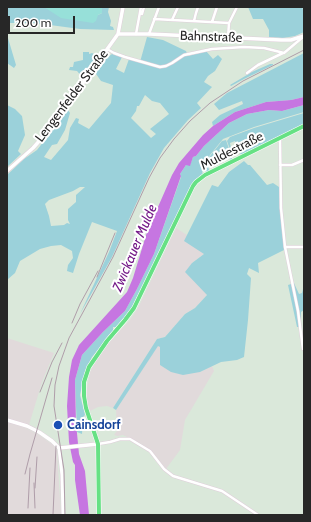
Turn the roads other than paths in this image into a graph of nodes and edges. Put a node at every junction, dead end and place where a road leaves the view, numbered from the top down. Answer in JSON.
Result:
{"nodes":[{"id":1,"x":141,"y":7,"type":"edge"},
{"id":2,"x":144,"y":7,"type":"edge"},
{"id":3,"x":159,"y":7,"type":"edge"},
{"id":4,"x":178,"y":7,"type":"edge"},
{"id":5,"x":198,"y":7,"type":"edge"},
{"id":6,"x":217,"y":7,"type":"edge"},
{"id":7,"x":237,"y":7,"type":"edge"},
{"id":8,"x":122,"y":9,"type":"edge"},
{"id":9,"x":154,"y":19,"type":"junction"},
{"id":10,"x":140,"y":20,"type":"junction"},
{"id":11,"x":172,"y":20,"type":"junction"},
{"id":12,"x":194,"y":21,"type":"junction"},
{"id":13,"x":212,"y":22,"type":"junction"},
{"id":14,"x":229,"y":22,"type":"junction"},
{"id":15,"x":118,"y":34,"type":"junction"},
{"id":16,"x":136,"y":34,"type":"junction"},
{"id":17,"x":149,"y":34,"type":"junction"},
{"id":18,"x":228,"y":37,"type":"junction"},
{"id":19,"x":304,"y":37,"type":"edge"},
{"id":20,"x":107,"y":49,"type":"junction"},
{"id":21,"x":284,"y":53,"type":"junction"},
{"id":22,"x":247,"y":72,"type":"dead end"},
{"id":23,"x":304,"y":126,"type":"edge"},
{"id":24,"x":280,"y":138,"type":"junction"},
{"id":25,"x":304,"y":160,"type":"edge"},
{"id":26,"x":280,"y":165,"type":"junction"},
{"id":27,"x":7,"y":172,"type":"edge"},
{"id":28,"x":285,"y":247,"type":"junction"},
{"id":29,"x":304,"y":247,"type":"edge"},
{"id":30,"x":302,"y":349,"type":"dead end"},
{"id":31,"x":7,"y":420,"type":"edge"},
{"id":32,"x":98,"y":444,"type":"junction"},
{"id":33,"x":59,"y":448,"type":"junction"},
{"id":34,"x":62,"y":515,"type":"edge"},
{"id":35,"x":99,"y":515,"type":"edge"},
{"id":36,"x":258,"y":515,"type":"edge"}],
"edges":[{"from":1,"to":10,"type":"street"},
{"from":2,"to":10,"type":"street"},
{"from":3,"to":9,"type":"street"},
{"from":4,"to":11,"type":"street"},
{"from":5,"to":12,"type":"street"},
{"from":6,"to":13,"type":"street"},
{"from":7,"to":14,"type":"street"},
{"from":8,"to":15,"type":"main road"},
{"from":9,"to":11,"type":"street"},
{"from":9,"to":17,"type":"street"},
{"from":10,"to":16,"type":"street"},
{"from":11,"to":12,"type":"street"},
{"from":12,"to":13,"type":"street"},
{"from":13,"to":14,"type":"street"},
{"from":14,"to":18,"type":"street"},
{"from":15,"to":16,"type":"main road","name":"Bahnstraße"},
{"from":15,"to":20,"type":"main road","name":"Lengenfelder Straße"},
{"from":16,"to":17,"type":"main road","name":"Bahnstraße"},
{"from":17,"to":18,"type":"main road","name":"Bahnstraße"},
{"from":18,"to":19,"type":"main road","name":"Bahnstraße"},
{"from":19,"to":21,"type":"street"},
{"from":20,"to":21,"type":"street"},
{"from":20,"to":27,"type":"main road","name":"Lengenfelder Straße"},
{"from":21,"to":22,"type":"street"},
{"from":23,"to":24,"type":"main road","name":"Muldestraße"},
{"from":24,"to":26,"type":"street"},
{"from":24,"to":32,"type":"main road","name":"Muldestraße"},
{"from":25,"to":26,"type":"street"},
{"from":26,"to":28,"type":"street"},
{"from":28,"to":29,"type":"street"},
{"from":28,"to":30,"type":"street"},
{"from":31,"to":33,"type":"main road"},
{"from":32,"to":33,"type":"main road"},
{"from":32,"to":35,"type":"main road","name":"Muldestraße"},
{"from":32,"to":36,"type":"street"},
{"from":33,"to":34,"type":"street"}]}
